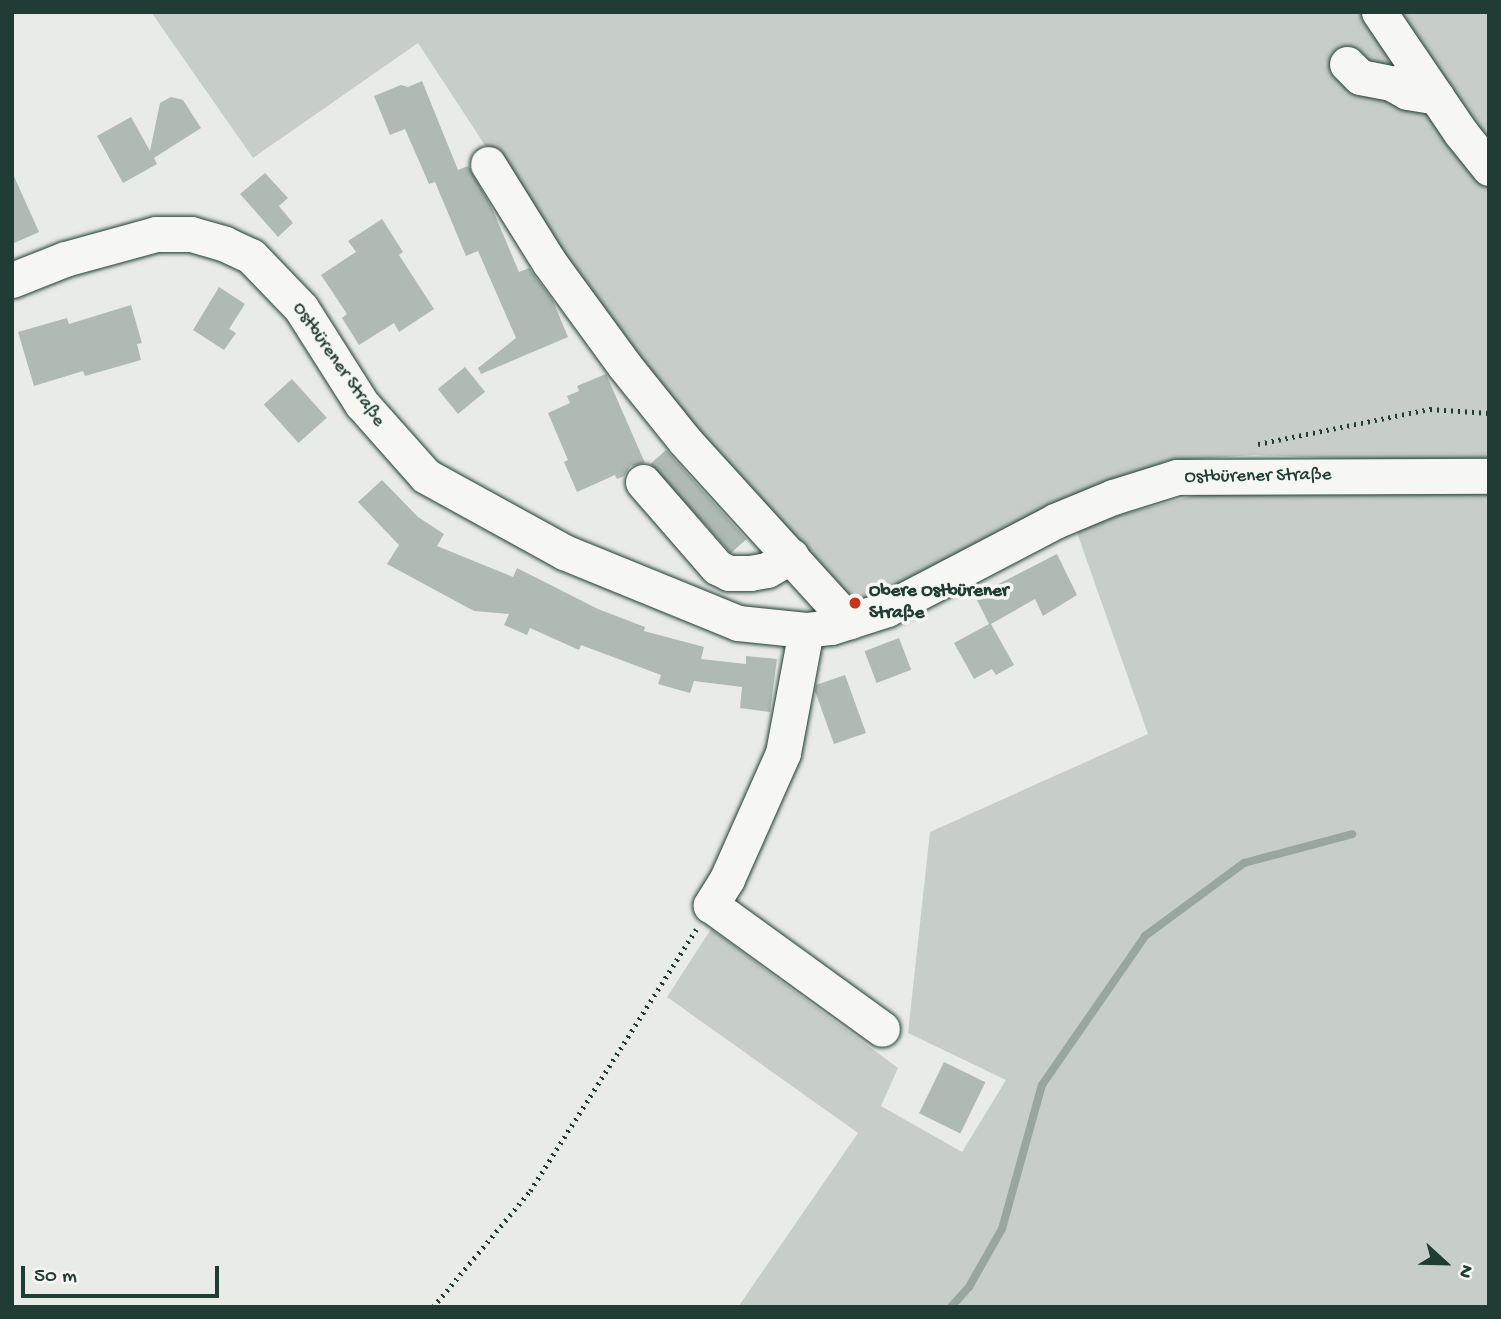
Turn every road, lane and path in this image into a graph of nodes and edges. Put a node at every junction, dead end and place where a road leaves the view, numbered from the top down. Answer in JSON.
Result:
{"nodes":[{"id":1,"x":1379,"y":12,"type":"edge"},
{"id":2,"x":1346,"y":64,"type":"dead end"},
{"id":3,"x":1437,"y":97,"type":"junction"},
{"id":4,"x":488,"y":164,"type":"dead end"},
{"id":5,"x":1489,"y":167,"type":"edge"},
{"id":6,"x":12,"y":280,"type":"edge"},
{"id":7,"x":1489,"y":413,"type":"edge"},
{"id":8,"x":1254,"y":445,"type":"dead end"},
{"id":9,"x":1489,"y":477,"type":"edge"},
{"id":10,"x":643,"y":482,"type":"dead end"},
{"id":11,"x":791,"y":556,"type":"junction"},
{"id":12,"x":849,"y":621,"type":"junction"},
{"id":13,"x":806,"y":630,"type":"junction"},
{"id":14,"x":711,"y":905,"type":"junction"},
{"id":15,"x":882,"y":1029,"type":"dead end"},
{"id":16,"x":433,"y":1307,"type":"edge"}],
"edges":[{"from":1,"to":3,"type":"street"},
{"from":2,"to":3,"type":"street"},
{"from":3,"to":5,"type":"street"},
{"from":4,"to":11,"type":"street"},
{"from":6,"to":13,"type":"street","name":"Ostbürener Straße"},
{"from":7,"to":8,"type":"path"},
{"from":9,"to":12,"type":"street","name":"Ostbürener Straße"},
{"from":10,"to":11,"type":"street"},
{"from":11,"to":12,"type":"street"},
{"from":12,"to":13,"type":"street","name":"Ostbürener Straße"},
{"from":13,"to":14,"type":"street"},
{"from":14,"to":15,"type":"street"},
{"from":14,"to":16,"type":"path"}]}
